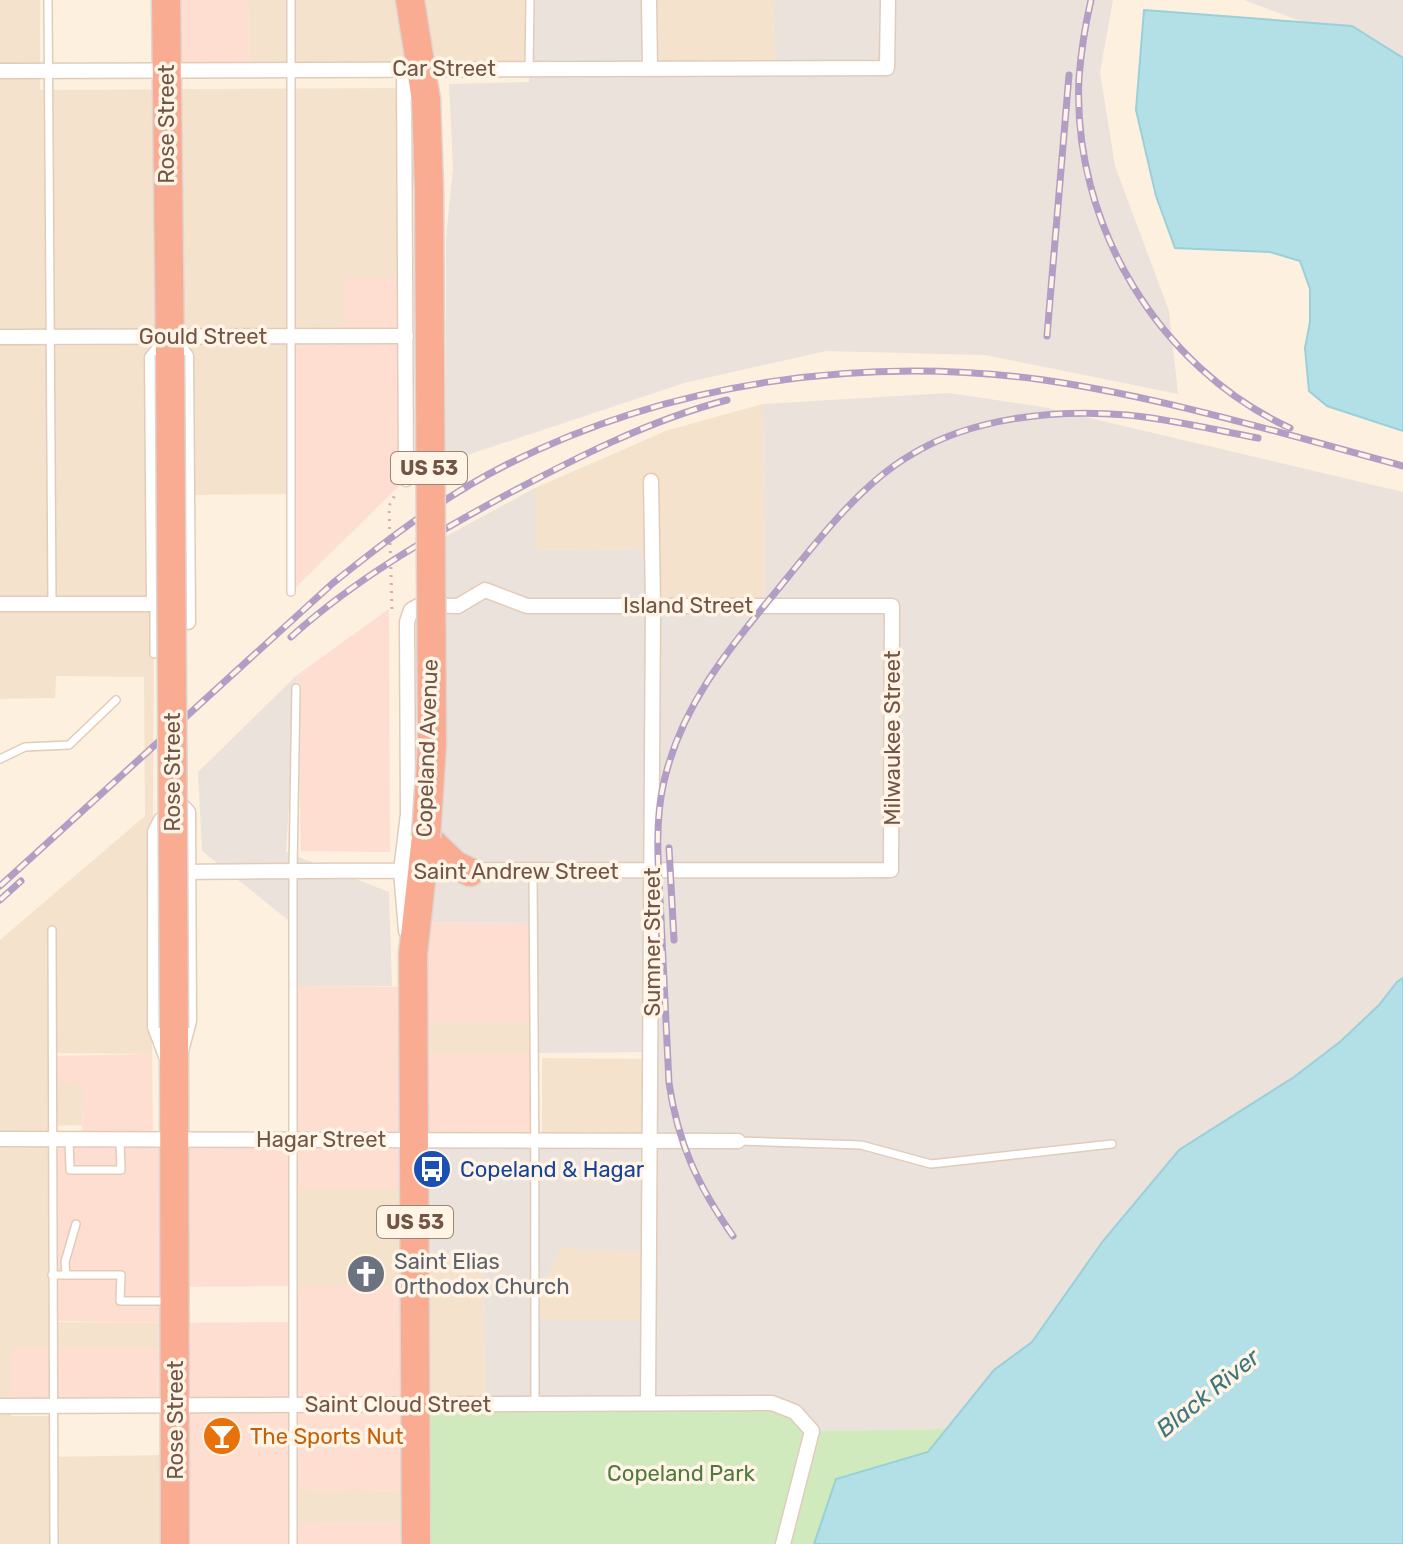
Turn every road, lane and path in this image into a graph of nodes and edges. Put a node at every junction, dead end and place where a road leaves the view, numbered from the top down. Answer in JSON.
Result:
{"nodes":[{"id":1,"x":48,"y":0,"type":"edge"},
{"id":2,"x":166,"y":0,"type":"edge"},
{"id":3,"x":291,"y":0,"type":"edge"},
{"id":4,"x":410,"y":0,"type":"edge"},
{"id":5,"x":530,"y":0,"type":"edge"},
{"id":6,"x":649,"y":0,"type":"edge"},
{"id":7,"x":888,"y":0,"type":"edge"},
{"id":8,"x":413,"y":68,"type":"junction"},
{"id":9,"x":529,"y":68,"type":"junction"},
{"id":10,"x":650,"y":68,"type":"junction"},
{"id":11,"x":291,"y":69,"type":"junction"},
{"id":12,"x":0,"y":71,"type":"edge"},
{"id":13,"x":49,"y":71,"type":"junction"},
{"id":14,"x":166,"y":71,"type":"junction"},
{"id":15,"x":49,"y":336,"type":"junction"},
{"id":16,"x":290,"y":336,"type":"junction"},
{"id":17,"x":406,"y":336,"type":"junction"},
{"id":18,"x":0,"y":337,"type":"edge"},
{"id":19,"x":170,"y":346,"type":"junction"},
{"id":20,"x":406,"y":479,"type":"joint"},
{"id":21,"x":651,"y":481,"type":"dead end"},
{"id":22,"x":291,"y":592,"type":"dead end"},
{"id":23,"x":0,"y":604,"type":"edge"},
{"id":24,"x":52,"y":604,"type":"junction"},
{"id":25,"x":154,"y":604,"type":"junction"},
{"id":26,"x":653,"y":604,"type":"junction"},
{"id":27,"x":892,"y":606,"type":"joint"},
{"id":28,"x":392,"y":609,"type":"dead end"},
{"id":29,"x":188,"y":622,"type":"dead end"},
{"id":30,"x":154,"y":654,"type":"dead end"},
{"id":31,"x":296,"y":688,"type":"dead end"},
{"id":32,"x":116,"y":700,"type":"dead end"},
{"id":33,"x":0,"y":759,"type":"edge"},
{"id":34,"x":426,"y":837,"type":"junction"},
{"id":35,"x":891,"y":870,"type":"joint"},
{"id":36,"x":293,"y":871,"type":"junction"},
{"id":37,"x":411,"y":871,"type":"junction"},
{"id":38,"x":533,"y":871,"type":"junction"},
{"id":39,"x":188,"y":872,"type":"junction"},
{"id":40,"x":470,"y":872,"type":"junction"},
{"id":41,"x":652,"y":872,"type":"junction"},
{"id":42,"x":52,"y":930,"type":"dead end"},
{"id":43,"x":174,"y":1077,"type":"junction"},
{"id":44,"x":175,"y":1138,"type":"junction"},
{"id":45,"x":0,"y":1139,"type":"edge"},
{"id":46,"x":52,"y":1139,"type":"junction"},
{"id":47,"x":69,"y":1139,"type":"junction"},
{"id":48,"x":120,"y":1139,"type":"junction"},
{"id":49,"x":294,"y":1139,"type":"junction"},
{"id":50,"x":415,"y":1139,"type":"junction"},
{"id":51,"x":533,"y":1140,"type":"junction"},
{"id":52,"x":650,"y":1140,"type":"junction"},
{"id":53,"x":738,"y":1141,"type":"joint"},
{"id":54,"x":1112,"y":1144,"type":"dead end"},
{"id":55,"x":70,"y":1170,"type":"junction"},
{"id":56,"x":52,"y":1171,"type":"junction"},
{"id":57,"x":76,"y":1224,"type":"dead end"},
{"id":58,"x":52,"y":1275,"type":"junction"},
{"id":59,"x":66,"y":1275,"type":"junction"},
{"id":60,"x":175,"y":1301,"type":"junction"},
{"id":61,"x":648,"y":1403,"type":"junction"},
{"id":62,"x":416,"y":1404,"type":"junction"},
{"id":63,"x":535,"y":1404,"type":"junction"},
{"id":64,"x":175,"y":1405,"type":"junction"},
{"id":65,"x":294,"y":1405,"type":"junction"},
{"id":66,"x":0,"y":1406,"type":"edge"},
{"id":67,"x":52,"y":1406,"type":"junction"},
{"id":68,"x":54,"y":1544,"type":"edge"},
{"id":69,"x":175,"y":1544,"type":"edge"},
{"id":70,"x":293,"y":1544,"type":"edge"},
{"id":71,"x":416,"y":1544,"type":"edge"},
{"id":72,"x":783,"y":1544,"type":"edge"}],
"edges":[{"from":1,"to":13,"type":"lane"},
{"from":2,"to":14,"type":"highway","name":"Rose Street"},
{"from":3,"to":11,"type":"lane"},
{"from":4,"to":8,"type":"highway","name":"Copeland Avenue","number":"US 53"},
{"from":5,"to":9,"type":"lane"},
{"from":6,"to":10,"type":"street"},
{"from":7,"to":10,"type":"street","name":"Car Street"},
{"from":8,"to":9,"type":"street","name":"Car Street"},
{"from":8,"to":11,"type":"street","name":"Car Street"},
{"from":8,"to":17,"type":"street"},
{"from":8,"to":34,"type":"highway","name":"Copeland Avenue","number":"US 53","bridge":true},
{"from":9,"to":10,"type":"street","name":"Car Street"},
{"from":11,"to":14,"type":"street","name":"Car Street"},
{"from":11,"to":16,"type":"lane"},
{"from":12,"to":13,"type":"street","name":"Car Street"},
{"from":13,"to":14,"type":"street","name":"Car Street"},
{"from":13,"to":15,"type":"lane"},
{"from":14,"to":19,"type":"highway","name":"Rose Street"},
{"from":15,"to":18,"type":"street","name":"Gould Street"},
{"from":15,"to":19,"type":"street","name":"Gould Street"},
{"from":15,"to":24,"type":"lane"},
{"from":16,"to":17,"type":"street","name":"Gould Street"},
{"from":16,"to":19,"type":"street","name":"Gould Street"},
{"from":16,"to":22,"type":"lane"},
{"from":17,"to":20,"type":"street"},
{"from":19,"to":25,"type":"street"},
{"from":19,"to":29,"type":"street"},
{"from":19,"to":43,"type":"highway","name":"Rose Street","bridge":true},
{"from":20,"to":28,"type":"path"},
{"from":21,"to":26,"type":"street","name":"Sumner Street"},
{"from":23,"to":24,"type":"street"},
{"from":24,"to":25,"type":"street"},
{"from":25,"to":30,"type":"lane"},
{"from":26,"to":27,"type":"street","name":"Island Street"},
{"from":26,"to":37,"type":"street","name":"Island Street"},
{"from":26,"to":41,"type":"street","name":"Sumner Street"},
{"from":27,"to":35,"type":"street","name":"Milwaukee Street"},
{"from":31,"to":36,"type":"lane"},
{"from":32,"to":33,"type":"lane"},
{"from":34,"to":37,"type":"highway","name":"Copeland Avenue","number":"US 53"},
{"from":34,"to":40,"type":"highway"},
{"from":35,"to":41,"type":"street","name":"Saint Andrew Street"},
{"from":36,"to":37,"type":"street","name":"Saint Andrew Street"},
{"from":36,"to":39,"type":"street","name":"Saint Andrew Street"},
{"from":36,"to":49,"type":"lane"},
{"from":37,"to":40,"type":"street","name":"Saint Andrew Street"},
{"from":37,"to":50,"type":"highway","name":"Copeland Avenue","number":"US 53"},
{"from":38,"to":40,"type":"street","name":"Saint Andrew Street"},
{"from":38,"to":41,"type":"street","name":"Saint Andrew Street"},
{"from":38,"to":51,"type":"lane"},
{"from":39,"to":43,"type":"street"},
{"from":39,"to":43,"type":"street"},
{"from":41,"to":52,"type":"street","name":"Sumner Street"},
{"from":42,"to":46,"type":"lane"},
{"from":43,"to":44,"type":"highway","name":"Rose Street"},
{"from":44,"to":48,"type":"street","name":"Hagar Street"},
{"from":44,"to":49,"type":"street","name":"Hagar Street"},
{"from":44,"to":60,"type":"highway","name":"Rose Street"},
{"from":45,"to":46,"type":"street","name":"Hagar Street"},
{"from":46,"to":47,"type":"street","name":"Hagar Street"},
{"from":46,"to":56,"type":"lane"},
{"from":47,"to":48,"type":"street","name":"Hagar Street"},
{"from":47,"to":55,"type":"lane"},
{"from":48,"to":55,"type":"lane"},
{"from":49,"to":50,"type":"street","name":"Hagar Street"},
{"from":49,"to":65,"type":"lane"},
{"from":50,"to":51,"type":"street","name":"Hagar Street"},
{"from":50,"to":62,"type":"highway","name":"Copeland Avenue","number":"US 53"},
{"from":51,"to":52,"type":"street","name":"Hagar Street"},
{"from":51,"to":63,"type":"lane"},
{"from":52,"to":53,"type":"street","name":"Hagar Street"},
{"from":52,"to":61,"type":"street","name":"Sumner Street"},
{"from":53,"to":54,"type":"lane"},
{"from":55,"to":56,"type":"lane"},
{"from":56,"to":58,"type":"lane"},
{"from":57,"to":59,"type":"lane"},
{"from":58,"to":59,"type":"lane"},
{"from":58,"to":67,"type":"lane"},
{"from":59,"to":60,"type":"lane"},
{"from":60,"to":64,"type":"highway","name":"Rose Street"},
{"from":61,"to":63,"type":"street","name":"Saint Cloud Street"},
{"from":61,"to":72,"type":"street","name":"Saint Cloud Street"},
{"from":62,"to":63,"type":"street","name":"Saint Cloud Street"},
{"from":62,"to":65,"type":"street","name":"Saint Cloud Street"},
{"from":62,"to":71,"type":"highway","name":"Copeland Avenue","number":"US 53"},
{"from":64,"to":65,"type":"street","name":"Saint Cloud Street"},
{"from":64,"to":67,"type":"street","name":"Saint Cloud Street"},
{"from":64,"to":69,"type":"highway","name":"Rose Street"},
{"from":65,"to":70,"type":"lane"},
{"from":66,"to":67,"type":"street","name":"Saint Cloud Street"},
{"from":67,"to":68,"type":"lane"}]}
